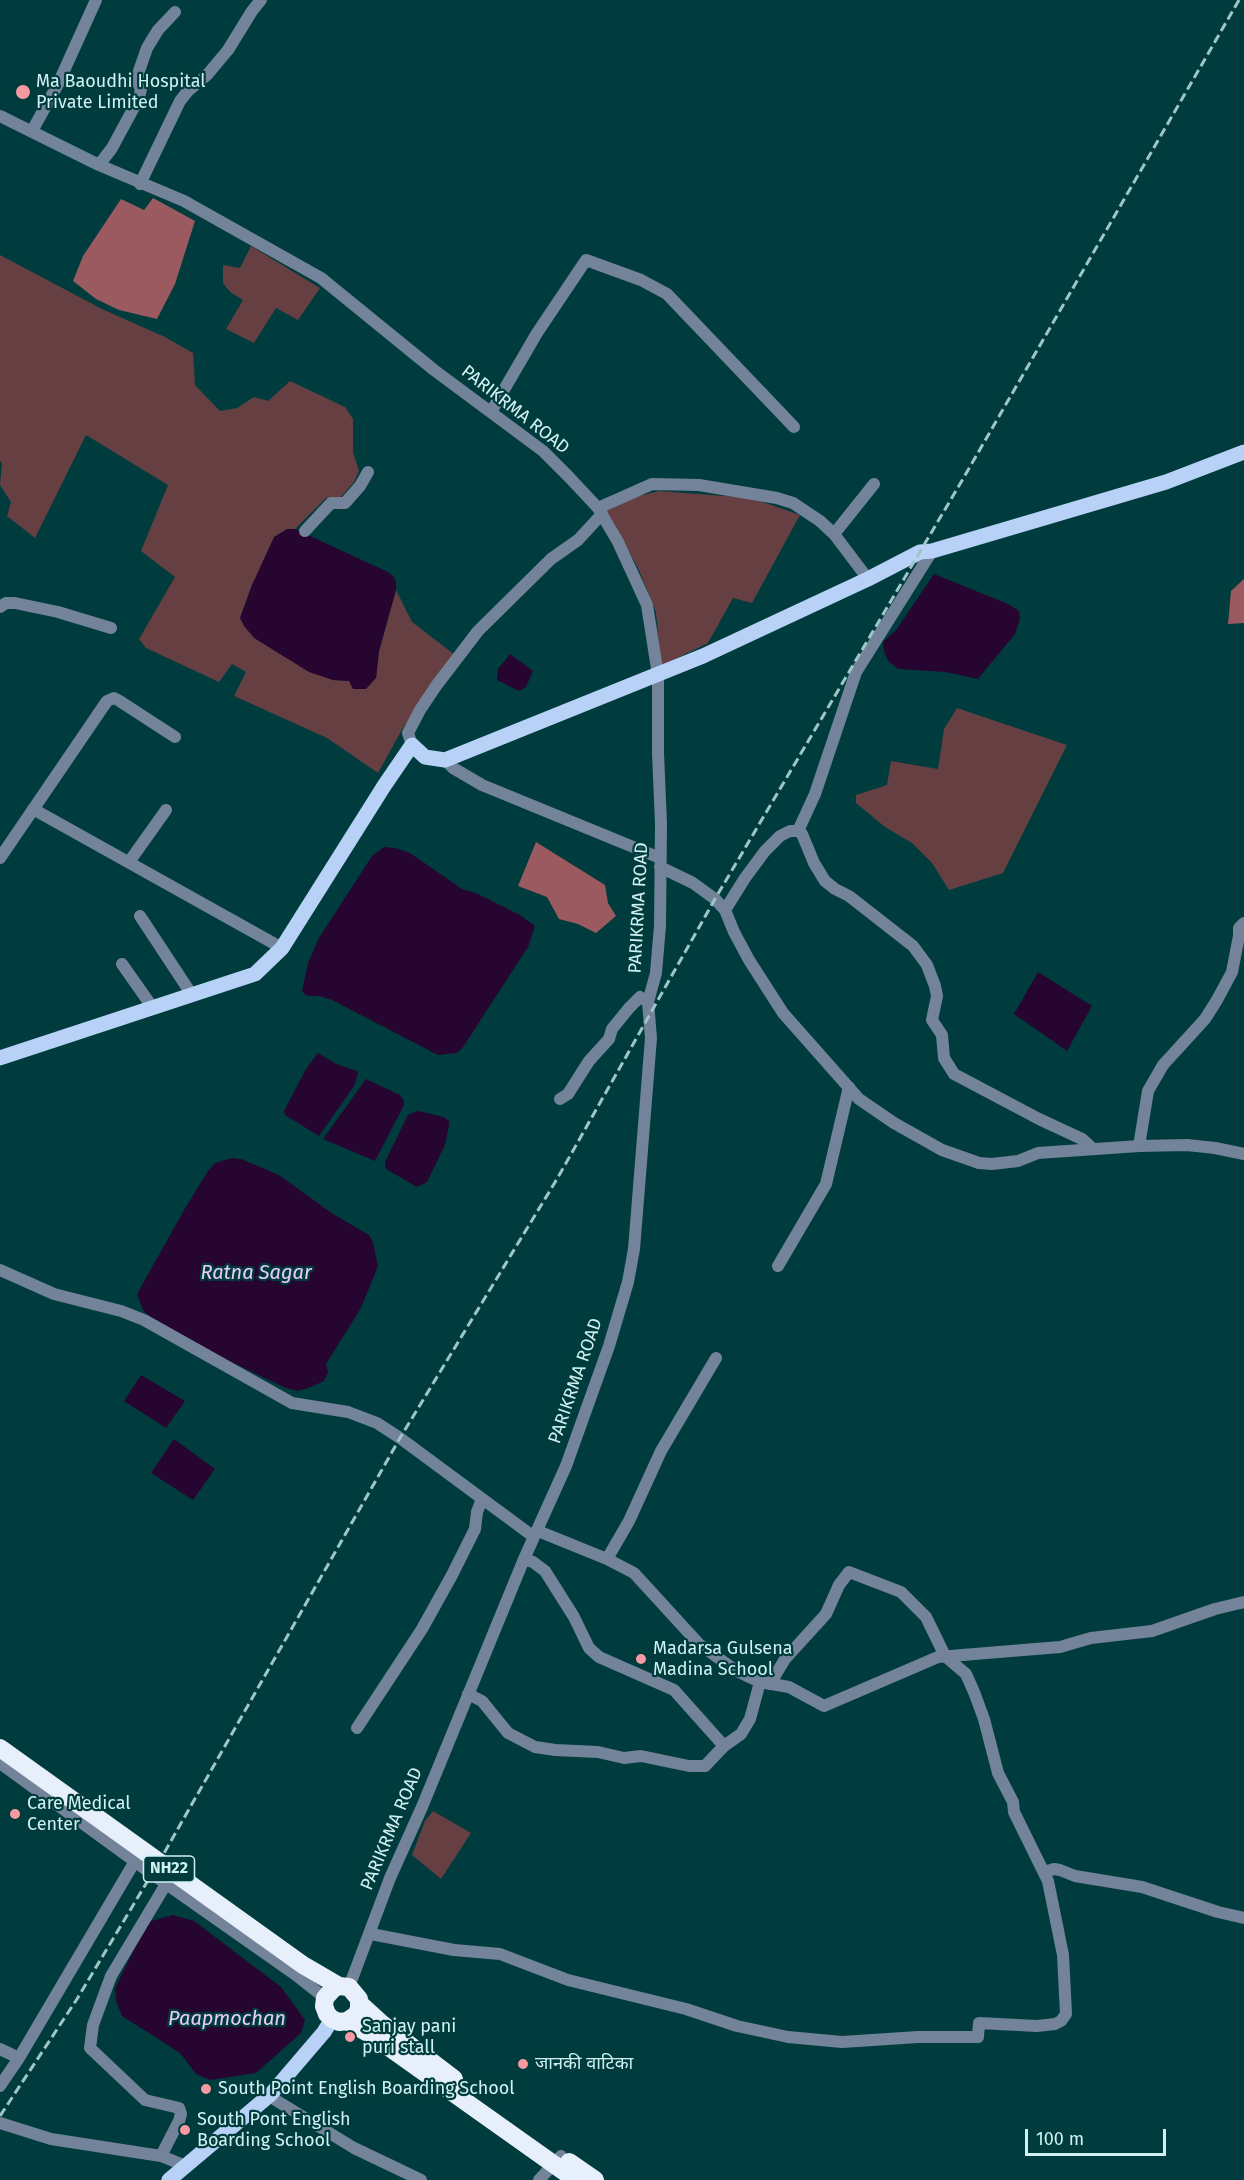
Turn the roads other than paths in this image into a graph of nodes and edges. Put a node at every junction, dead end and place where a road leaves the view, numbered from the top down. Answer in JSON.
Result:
{"nodes":[{"id":1,"x":96,"y":0,"type":"edge"},
{"id":2,"x":261,"y":0,"type":"edge"},
{"id":3,"x":176,"y":12,"type":"dead end"},
{"id":4,"x":0,"y":116,"type":"edge"},
{"id":5,"x":32,"y":131,"type":"junction"},
{"id":6,"x":99,"y":165,"type":"junction"},
{"id":7,"x":140,"y":184,"type":"junction"},
{"id":8,"x":491,"y":412,"type":"junction"},
{"id":9,"x":794,"y":427,"type":"dead end"},
{"id":10,"x":1244,"y":452,"type":"edge"},
{"id":11,"x":368,"y":472,"type":"dead end"},
{"id":12,"x":874,"y":484,"type":"dead end"},
{"id":13,"x":600,"y":511,"type":"junction"},
{"id":14,"x":305,"y":531,"type":"dead end"},
{"id":15,"x":834,"y":534,"type":"junction"},
{"id":16,"x":932,"y":551,"type":"junction"},
{"id":17,"x":868,"y":579,"type":"junction"},
{"id":18,"x":0,"y":607,"type":"edge"},
{"id":19,"x":111,"y":628,"type":"dead end"},
{"id":20,"x":658,"y":675,"type":"junction"},
{"id":21,"x":175,"y":737,"type":"dead end"},
{"id":22,"x":412,"y":746,"type":"junction"},
{"id":23,"x":445,"y":760,"type":"junction"},
{"id":24,"x":33,"y":809,"type":"junction"},
{"id":25,"x":166,"y":810,"type":"dead end"},
{"id":26,"x":798,"y":831,"type":"junction"},
{"id":27,"x":0,"y":858,"type":"edge"},
{"id":28,"x":129,"y":862,"type":"junction"},
{"id":29,"x":660,"y":862,"type":"junction"},
{"id":30,"x":725,"y":910,"type":"junction"},
{"id":31,"x":140,"y":916,"type":"dead end"},
{"id":32,"x":1244,"y":923,"type":"edge"},
{"id":33,"x":282,"y":948,"type":"junction"},
{"id":34,"x":122,"y":964,"type":"dead end"},
{"id":35,"x":192,"y":995,"type":"junction"},
{"id":36,"x":648,"y":1002,"type":"junction"},
{"id":37,"x":153,"y":1008,"type":"junction"},
{"id":38,"x":0,"y":1058,"type":"edge"},
{"id":39,"x":849,"y":1087,"type":"junction"},
{"id":40,"x":560,"y":1099,"type":"dead end"},
{"id":41,"x":1139,"y":1146,"type":"junction"},
{"id":42,"x":1093,"y":1149,"type":"junction"},
{"id":43,"x":1244,"y":1154,"type":"edge"},
{"id":44,"x":778,"y":1266,"type":"dead end"},
{"id":45,"x":0,"y":1270,"type":"edge"},
{"id":46,"x":716,"y":1358,"type":"dead end"},
{"id":47,"x":482,"y":1498,"type":"junction"},
{"id":48,"x":536,"y":1534,"type":"junction"},
{"id":49,"x":607,"y":1558,"type":"junction"},
{"id":50,"x":524,"y":1559,"type":"junction"},
{"id":51,"x":1244,"y":1602,"type":"edge"},
{"id":52,"x":945,"y":1656,"type":"junction"},
{"id":53,"x":765,"y":1683,"type":"junction"},
{"id":54,"x":468,"y":1694,"type":"junction"},
{"id":55,"x":357,"y":1728,"type":"dead end"},
{"id":56,"x":724,"y":1746,"type":"junction"},
{"id":57,"x":0,"y":1748,"type":"edge"},
{"id":58,"x":0,"y":1763,"type":"edge"},
{"id":59,"x":138,"y":1856,"type":"junction"},
{"id":60,"x":1044,"y":1872,"type":"junction"},
{"id":61,"x":166,"y":1884,"type":"junction"},
{"id":62,"x":1244,"y":1918,"type":"edge"},
{"id":63,"x":370,"y":1934,"type":"junction"},
{"id":64,"x":344,"y":1987,"type":"junction"},
{"id":65,"x":325,"y":1998,"type":"junction"},
{"id":66,"x":360,"y":2004,"type":"junction"},
{"id":67,"x":340,"y":2020,"type":"junction"},
{"id":68,"x":0,"y":2049,"type":"edge"},
{"id":69,"x":19,"y":2058,"type":"junction"},
{"id":70,"x":0,"y":2086,"type":"edge"},
{"id":71,"x":269,"y":2096,"type":"junction"},
{"id":72,"x":0,"y":2123,"type":"edge"},
{"id":73,"x":161,"y":2157,"type":"junction"},
{"id":74,"x":557,"y":2160,"type":"junction"},
{"id":75,"x":186,"y":2166,"type":"junction"},
{"id":76,"x":169,"y":2180,"type":"edge"},
{"id":77,"x":421,"y":2180,"type":"edge"},
{"id":78,"x":539,"y":2180,"type":"edge"},
{"id":79,"x":576,"y":2180,"type":"edge"},
{"id":80,"x":595,"y":2180,"type":"edge"}],
"edges":[{"from":1,"to":5,"type":"street"},
{"from":2,"to":7,"type":"street"},
{"from":3,"to":6,"type":"street"},
{"from":4,"to":5,"type":"street","name":"PARIKRMA ROAD"},
{"from":5,"to":6,"type":"street","name":"PARIKRMA ROAD"},
{"from":6,"to":7,"type":"street","name":"PARIKRMA ROAD"},
{"from":7,"to":8,"type":"street","name":"PARIKRMA ROAD"},
{"from":8,"to":9,"type":"street"},
{"from":8,"to":13,"type":"street","name":"PARIKRMA ROAD"},
{"from":10,"to":16,"type":"main road"},
{"from":11,"to":14,"type":"street"},
{"from":12,"to":15,"type":"street"},
{"from":13,"to":15,"type":"street"},
{"from":13,"to":20,"type":"street","name":"PARIKRMA ROAD"},
{"from":13,"to":22,"type":"street"},
{"from":15,"to":17,"type":"street"},
{"from":16,"to":17,"type":"main road"},
{"from":16,"to":26,"type":"street"},
{"from":17,"to":20,"type":"main road"},
{"from":18,"to":19,"type":"street"},
{"from":20,"to":23,"type":"main road"},
{"from":20,"to":29,"type":"street","name":"PARIKRMA ROAD"},
{"from":21,"to":24,"type":"street"},
{"from":22,"to":23,"type":"main road"},
{"from":22,"to":33,"type":"main road"},
{"from":23,"to":29,"type":"street"},
{"from":24,"to":27,"type":"street"},
{"from":24,"to":28,"type":"street"},
{"from":25,"to":28,"type":"street"},
{"from":26,"to":30,"type":"street"},
{"from":26,"to":42,"type":"street"},
{"from":28,"to":33,"type":"street"},
{"from":29,"to":30,"type":"street"},
{"from":29,"to":36,"type":"street","name":"PARIKRMA ROAD"},
{"from":30,"to":39,"type":"street"},
{"from":31,"to":35,"type":"street"},
{"from":32,"to":41,"type":"street"},
{"from":33,"to":35,"type":"main road"},
{"from":34,"to":37,"type":"street"},
{"from":35,"to":37,"type":"main road"},
{"from":36,"to":40,"type":"street"},
{"from":36,"to":48,"type":"street","name":"PARIKRMA ROAD"},
{"from":37,"to":38,"type":"main road"},
{"from":39,"to":42,"type":"street"},
{"from":39,"to":44,"type":"street"},
{"from":41,"to":42,"type":"street"},
{"from":41,"to":43,"type":"street"},
{"from":45,"to":47,"type":"street"},
{"from":46,"to":49,"type":"street"},
{"from":47,"to":48,"type":"street"},
{"from":47,"to":55,"type":"street"},
{"from":48,"to":49,"type":"street"},
{"from":48,"to":50,"type":"street","name":"PARIKRMA ROAD"},
{"from":49,"to":53,"type":"street"},
{"from":50,"to":54,"type":"street","name":"PARIKRMA ROAD"},
{"from":50,"to":56,"type":"street"},
{"from":51,"to":52,"type":"street"},
{"from":52,"to":53,"type":"street"},
{"from":52,"to":53,"type":"street"},
{"from":52,"to":60,"type":"street"},
{"from":53,"to":56,"type":"street"},
{"from":54,"to":56,"type":"street"},
{"from":54,"to":63,"type":"street","name":"PARIKRMA ROAD"},
{"from":57,"to":59,"type":"highway","number":"NH22"},
{"from":58,"to":59,"type":"street","number":"NH22"},
{"from":59,"to":61,"type":"street","number":"NH22"},
{"from":59,"to":64,"type":"highway","number":"NH22"},
{"from":59,"to":69,"type":"street"},
{"from":60,"to":62,"type":"street"},
{"from":60,"to":63,"type":"street"},
{"from":61,"to":65,"type":"street","number":"NH22"},
{"from":61,"to":73,"type":"street"},
{"from":63,"to":64,"type":"street","name":"PARIKRMA ROAD"},
{"from":64,"to":65,"type":"highway"},
{"from":64,"to":66,"type":"highway","number":"NH22"},
{"from":65,"to":67,"type":"highway"},
{"from":66,"to":67,"type":"highway"},
{"from":66,"to":74,"type":"highway","number":"NH22"},
{"from":67,"to":71,"type":"main road"},
{"from":67,"to":74,"type":"highway","number":"NH22"},
{"from":68,"to":69,"type":"street"},
{"from":69,"to":70,"type":"street"},
{"from":71,"to":75,"type":"main road"},
{"from":71,"to":77,"type":"street"},
{"from":72,"to":73,"type":"street"},
{"from":73,"to":75,"type":"street"},
{"from":74,"to":78,"type":"street"},
{"from":74,"to":79,"type":"highway","number":"NH22"},
{"from":74,"to":80,"type":"highway","number":"NH22"},
{"from":75,"to":76,"type":"main road"}]}
